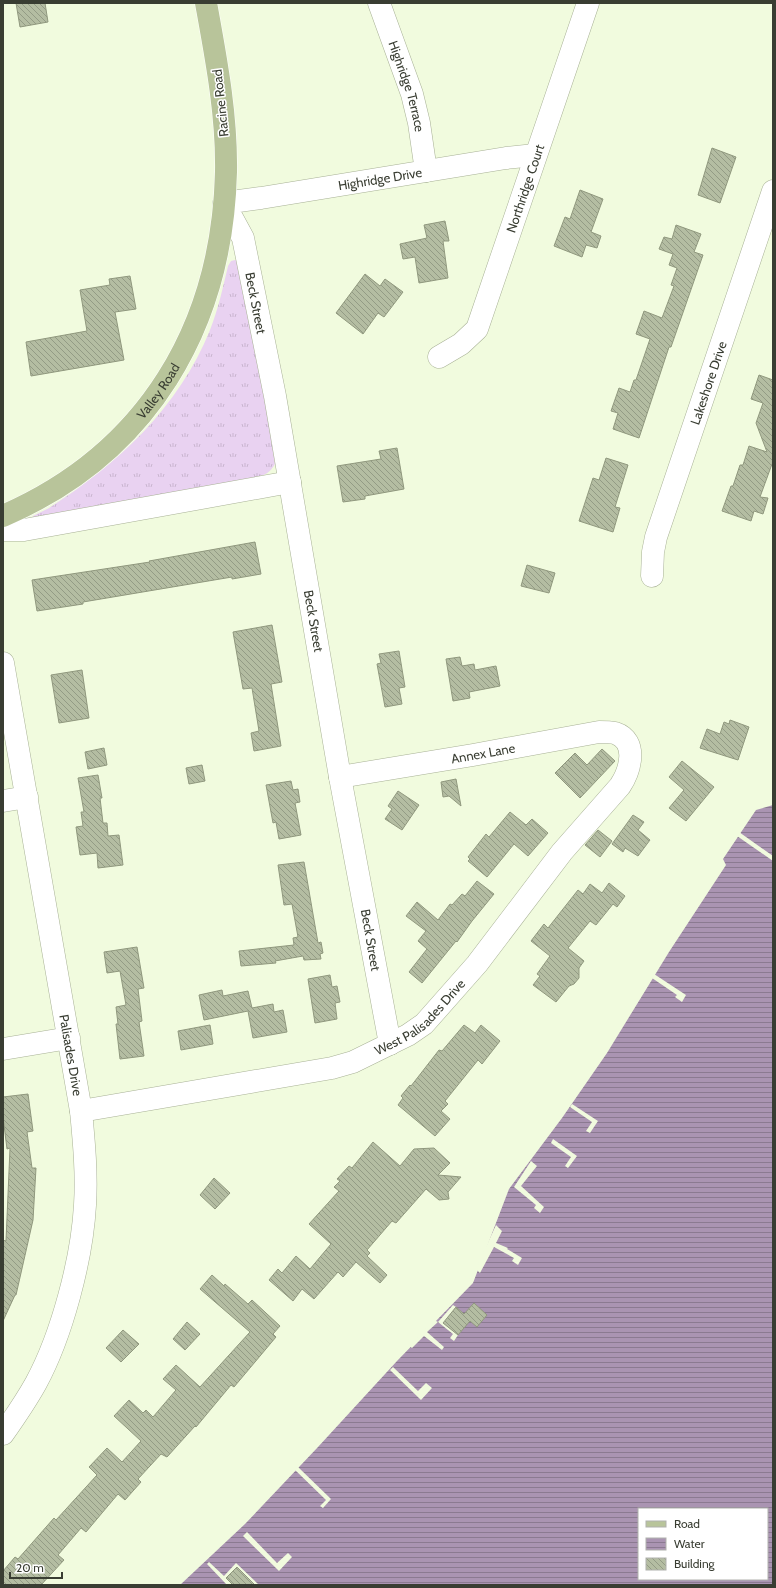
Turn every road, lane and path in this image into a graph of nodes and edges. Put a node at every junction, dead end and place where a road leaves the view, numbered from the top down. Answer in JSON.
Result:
{"nodes":[{"id":1,"x":206,"y":3,"type":"edge"},
{"id":2,"x":380,"y":3,"type":"edge"},
{"id":3,"x":588,"y":3,"type":"edge"},
{"id":4,"x":535,"y":155,"type":"junction"},
{"id":5,"x":426,"y":171,"type":"junction"},
{"id":6,"x":773,"y":191,"type":"edge"},
{"id":7,"x":224,"y":203,"type":"junction"},
{"id":8,"x":438,"y":357,"type":"dead end"},
{"id":9,"x":290,"y":482,"type":"junction"},
{"id":10,"x":3,"y":516,"type":"edge"},
{"id":11,"x":3,"y":530,"type":"edge"},
{"id":12,"x":652,"y":576,"type":"dead end"},
{"id":13,"x":3,"y":663,"type":"edge"},
{"id":14,"x":625,"y":739,"type":"joint"},
{"id":15,"x":340,"y":777,"type":"junction"},
{"id":16,"x":27,"y":797,"type":"junction"},
{"id":17,"x":3,"y":801,"type":"edge"},
{"id":18,"x":69,"y":1038,"type":"junction"},
{"id":19,"x":390,"y":1044,"type":"junction"},
{"id":20,"x":3,"y":1049,"type":"edge"},
{"id":21,"x":81,"y":1111,"type":"junction"},
{"id":22,"x":3,"y":1434,"type":"edge"}],
"edges":[{"from":1,"to":7,"type":"main road","name":"Racine Road"},
{"from":2,"to":5,"type":"street","name":"Highridge Terrace"},
{"from":3,"to":4,"type":"street","name":"Northridge Court"},
{"from":4,"to":5,"type":"street","name":"Highridge Drive"},
{"from":4,"to":8,"type":"street","name":"Northridge Court"},
{"from":5,"to":7,"type":"street","name":"Highridge Drive"},
{"from":6,"to":12,"type":"street","name":"Lakeshore Drive"},
{"from":7,"to":9,"type":"street","name":"Beck Street"},
{"from":7,"to":10,"type":"main road","name":"Valley Road"},
{"from":9,"to":11,"type":"street"},
{"from":9,"to":15,"type":"street","name":"Beck Street"},
{"from":13,"to":16,"type":"street","name":"Palisades Drive"},
{"from":14,"to":15,"type":"street","name":"Annex Lane"},
{"from":14,"to":19,"type":"street","name":"West Palisades Drive"},
{"from":15,"to":19,"type":"street","name":"Beck Street"},
{"from":16,"to":17,"type":"street"},
{"from":16,"to":18,"type":"street","name":"Palisades Drive"},
{"from":18,"to":20,"type":"street"},
{"from":18,"to":21,"type":"street","name":"Palisades Drive"},
{"from":19,"to":21,"type":"street","name":"West Palisades Drive"},
{"from":21,"to":22,"type":"street","name":"Palisades Drive"}]}
